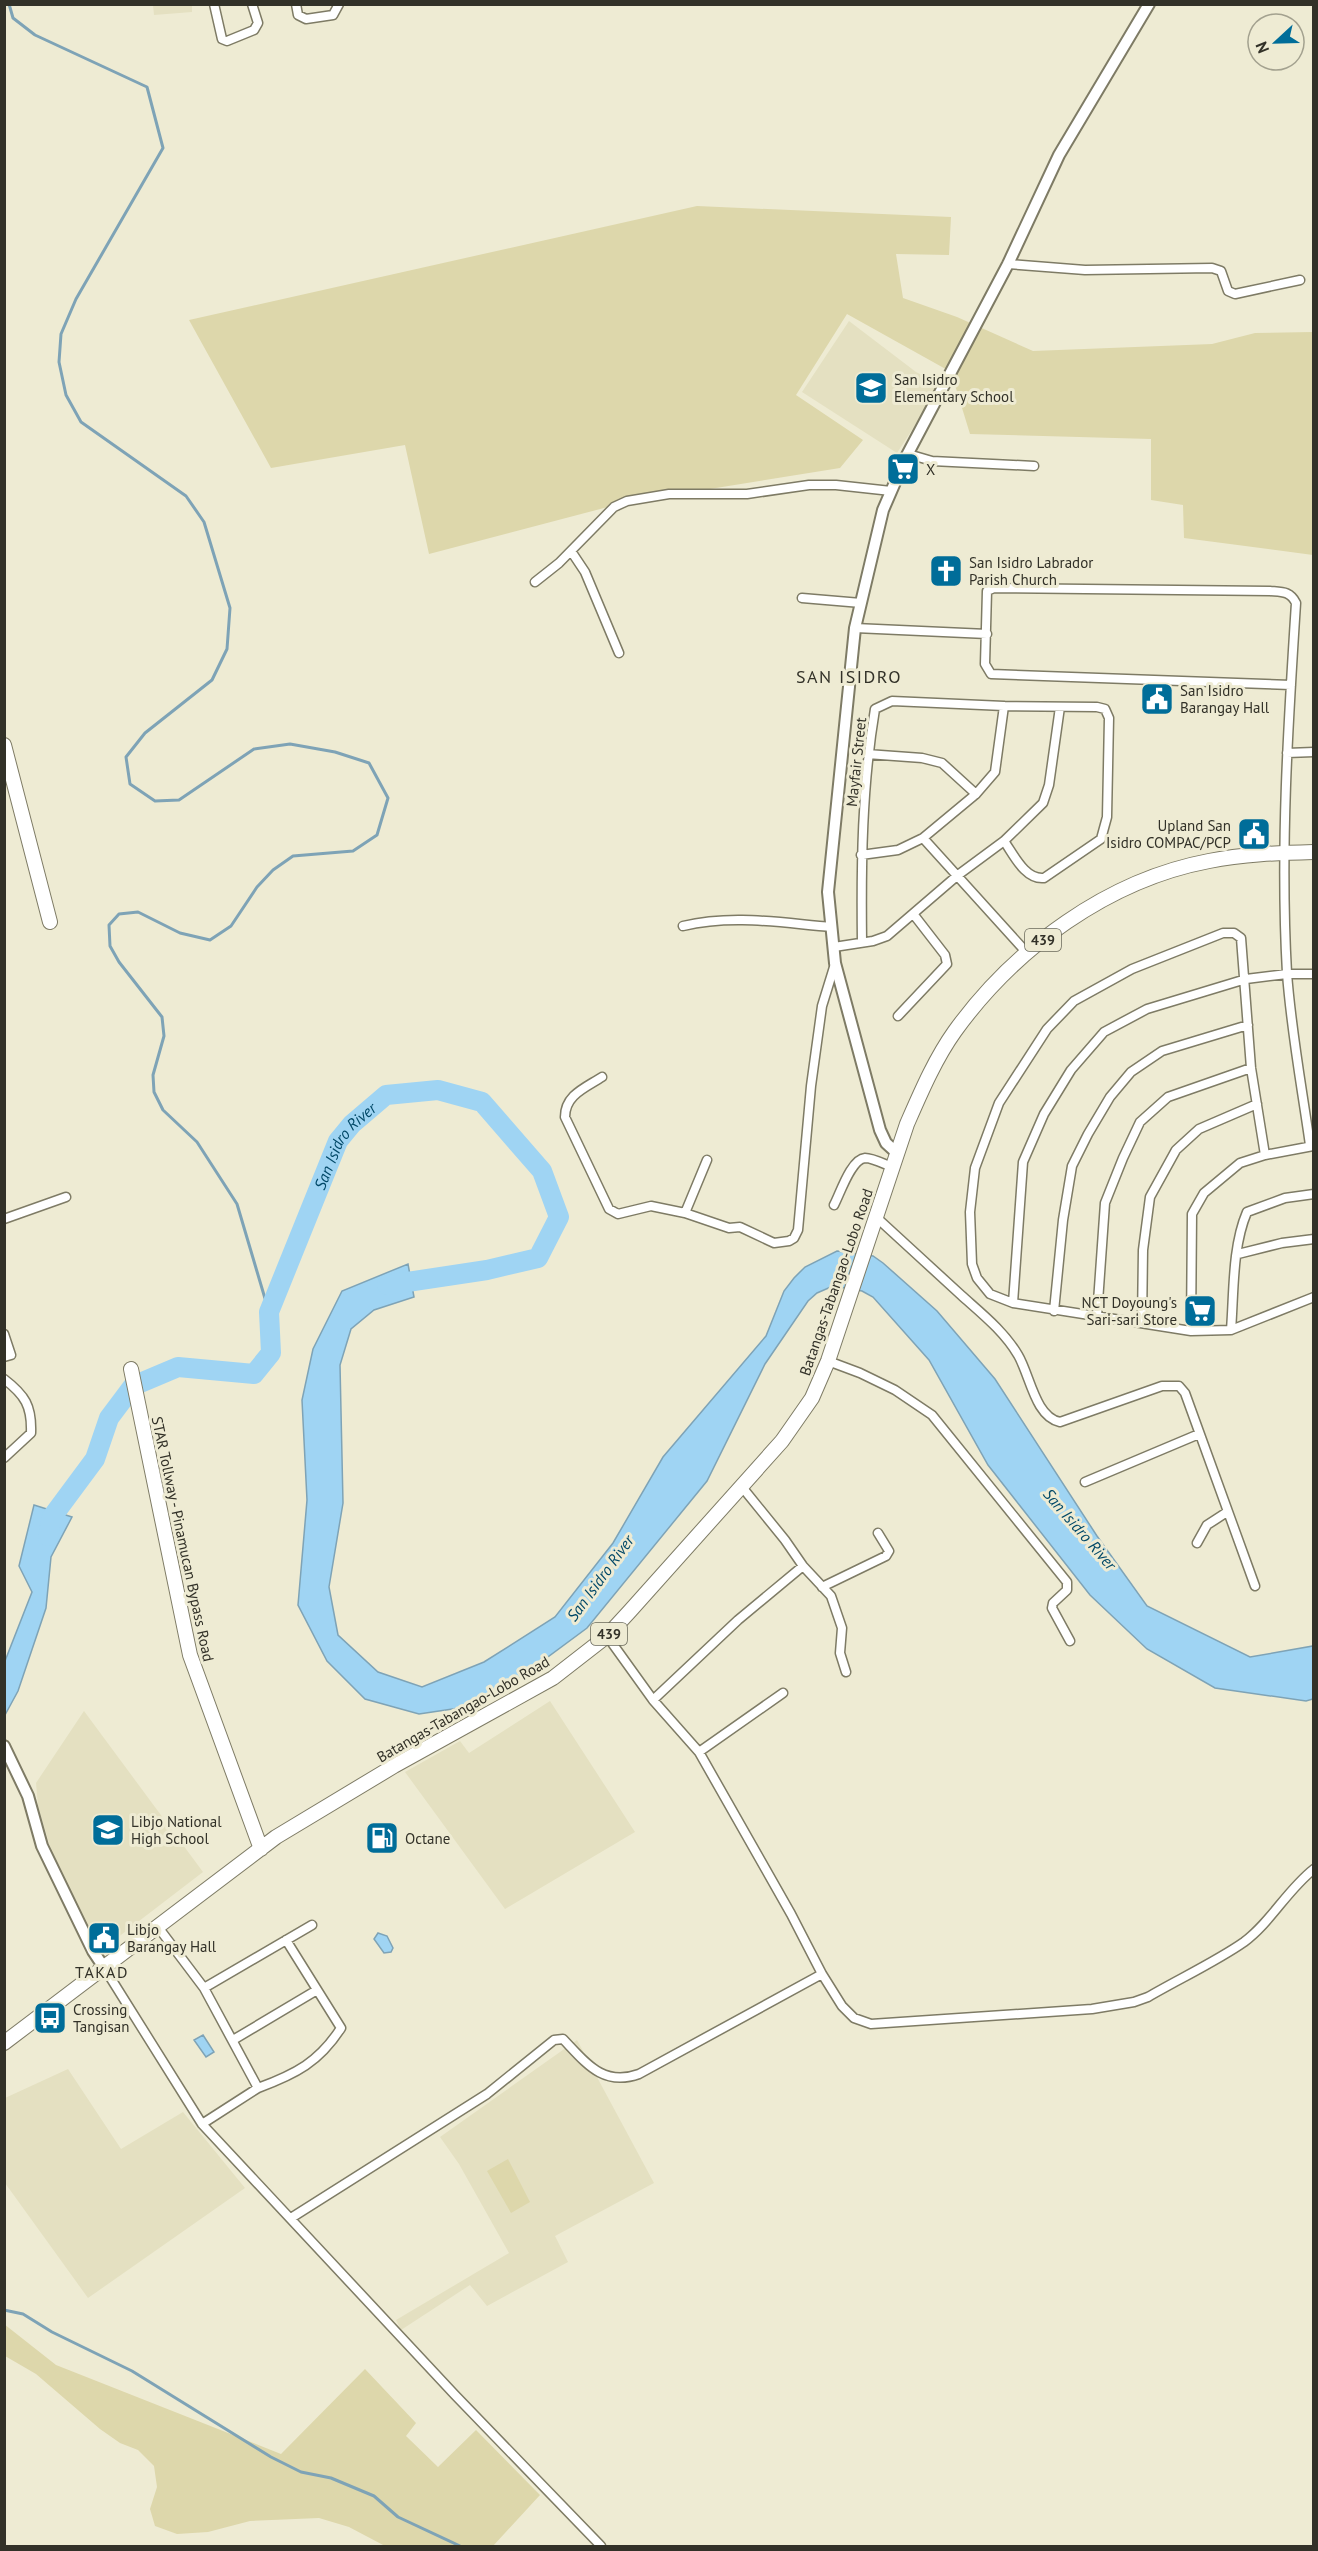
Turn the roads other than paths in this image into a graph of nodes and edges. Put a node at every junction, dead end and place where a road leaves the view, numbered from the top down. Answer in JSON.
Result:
{"nodes":[{"id":1,"x":214,"y":4,"type":"edge"},
{"id":2,"x":252,"y":4,"type":"edge"},
{"id":3,"x":296,"y":4,"type":"edge"},
{"id":4,"x":339,"y":4,"type":"edge"},
{"id":5,"x":1149,"y":4,"type":"edge"},
{"id":6,"x":1008,"y":264,"type":"junction"},
{"id":7,"x":1300,"y":280,"type":"dead end"},
{"id":8,"x":908,"y":454,"type":"junction"},
{"id":9,"x":1034,"y":466,"type":"dead end"},
{"id":10,"x":891,"y":491,"type":"junction"},
{"id":11,"x":571,"y":551,"type":"junction"},
{"id":12,"x":535,"y":582,"type":"dead end"},
{"id":13,"x":802,"y":598,"type":"dead end"},
{"id":14,"x":861,"y":603,"type":"junction"},
{"id":15,"x":855,"y":628,"type":"junction"},
{"id":16,"x":987,"y":634,"type":"junction"},
{"id":17,"x":619,"y":653,"type":"dead end"},
{"id":18,"x":1291,"y":685,"type":"junction"},
{"id":19,"x":1004,"y":706,"type":"junction"},
{"id":20,"x":1060,"y":707,"type":"junction"},
{"id":21,"x":4,"y":745,"type":"edge"},
{"id":22,"x":1314,"y":752,"type":"edge"},
{"id":23,"x":1287,"y":753,"type":"junction"},
{"id":24,"x":867,"y":754,"type":"junction"},
{"id":25,"x":976,"y":794,"type":"junction"},
{"id":26,"x":923,"y":838,"type":"junction"},
{"id":27,"x":1004,"y":841,"type":"junction"},
{"id":28,"x":1314,"y":852,"type":"edge"},
{"id":29,"x":1285,"y":853,"type":"junction"},
{"id":30,"x":861,"y":855,"type":"junction"},
{"id":31,"x":958,"y":875,"type":"junction"},
{"id":32,"x":914,"y":915,"type":"junction"},
{"id":33,"x":50,"y":922,"type":"dead end"},
{"id":34,"x":683,"y":926,"type":"dead end"},
{"id":35,"x":832,"y":927,"type":"junction"},
{"id":36,"x":861,"y":942,"type":"junction"},
{"id":37,"x":834,"y":947,"type":"junction"},
{"id":38,"x":1027,"y":953,"type":"junction"},
{"id":39,"x":835,"y":963,"type":"junction"},
{"id":40,"x":1287,"y":974,"type":"junction"},
{"id":41,"x":1314,"y":974,"type":"edge"},
{"id":42,"x":1246,"y":979,"type":"junction"},
{"id":43,"x":898,"y":1016,"type":"dead end"},
{"id":44,"x":1248,"y":1025,"type":"junction"},
{"id":45,"x":1251,"y":1068,"type":"junction"},
{"id":46,"x":602,"y":1077,"type":"dead end"},
{"id":47,"x":1257,"y":1104,"type":"junction"},
{"id":48,"x":1312,"y":1145,"type":"edge"},
{"id":49,"x":897,"y":1153,"type":"junction"},
{"id":50,"x":1265,"y":1155,"type":"junction"},
{"id":51,"x":707,"y":1160,"type":"dead end"},
{"id":52,"x":892,"y":1167,"type":"junction"},
{"id":53,"x":1314,"y":1194,"type":"edge"},
{"id":54,"x":66,"y":1197,"type":"dead end"},
{"id":55,"x":834,"y":1205,"type":"dead end"},
{"id":56,"x":685,"y":1213,"type":"junction"},
{"id":57,"x":876,"y":1217,"type":"junction"},
{"id":58,"x":4,"y":1220,"type":"edge"},
{"id":59,"x":1314,"y":1239,"type":"edge"},
{"id":60,"x":1238,"y":1254,"type":"junction"},
{"id":61,"x":1314,"y":1297,"type":"edge"},
{"id":62,"x":1013,"y":1303,"type":"junction"},
{"id":63,"x":1054,"y":1311,"type":"junction"},
{"id":64,"x":1097,"y":1316,"type":"junction"},
{"id":65,"x":1142,"y":1323,"type":"junction"},
{"id":66,"x":1231,"y":1330,"type":"junction"},
{"id":67,"x":1191,"y":1331,"type":"junction"},
{"id":68,"x":4,"y":1334,"type":"edge"},
{"id":69,"x":4,"y":1357,"type":"edge"},
{"id":70,"x":828,"y":1361,"type":"junction"},
{"id":71,"x":131,"y":1369,"type":"dead end"},
{"id":72,"x":4,"y":1379,"type":"edge"},
{"id":73,"x":1199,"y":1434,"type":"junction"},
{"id":74,"x":4,"y":1458,"type":"edge"},
{"id":75,"x":1085,"y":1482,"type":"dead end"},
{"id":76,"x":742,"y":1487,"type":"junction"},
{"id":77,"x":1227,"y":1512,"type":"junction"},
{"id":78,"x":878,"y":1533,"type":"dead end"},
{"id":79,"x":1197,"y":1543,"type":"dead end"},
{"id":80,"x":803,"y":1566,"type":"junction"},
{"id":81,"x":1255,"y":1586,"type":"dead end"},
{"id":82,"x":822,"y":1587,"type":"junction"},
{"id":83,"x":607,"y":1636,"type":"junction"},
{"id":84,"x":1070,"y":1641,"type":"dead end"},
{"id":85,"x":846,"y":1672,"type":"dead end"},
{"id":86,"x":783,"y":1693,"type":"dead end"},
{"id":87,"x":654,"y":1700,"type":"junction"},
{"id":88,"x":4,"y":1746,"type":"edge"},
{"id":89,"x":699,"y":1752,"type":"junction"},
{"id":90,"x":261,"y":1849,"type":"junction"},
{"id":91,"x":1314,"y":1869,"type":"edge"},
{"id":92,"x":312,"y":1925,"type":"dead end"},
{"id":93,"x":158,"y":1926,"type":"junction"},
{"id":94,"x":286,"y":1940,"type":"junction"},
{"id":95,"x":105,"y":1969,"type":"junction"},
{"id":96,"x":822,"y":1974,"type":"junction"},
{"id":97,"x":204,"y":1988,"type":"junction"},
{"id":98,"x":318,"y":1990,"type":"junction"},
{"id":99,"x":233,"y":2040,"type":"junction"},
{"id":100,"x":4,"y":2043,"type":"edge"},
{"id":101,"x":258,"y":2088,"type":"junction"},
{"id":102,"x":202,"y":2124,"type":"junction"},
{"id":103,"x":291,"y":2218,"type":"junction"},
{"id":104,"x":601,"y":2547,"type":"edge"}],
"edges":[{"from":1,"to":2,"type":"street"},
{"from":3,"to":4,"type":"street"},
{"from":5,"to":6,"type":"street"},
{"from":6,"to":7,"type":"street"},
{"from":6,"to":8,"type":"street"},
{"from":8,"to":9,"type":"street"},
{"from":8,"to":10,"type":"street"},
{"from":10,"to":11,"type":"street"},
{"from":10,"to":14,"type":"street"},
{"from":11,"to":12,"type":"street"},
{"from":11,"to":17,"type":"street"},
{"from":13,"to":14,"type":"street"},
{"from":14,"to":15,"type":"street"},
{"from":15,"to":16,"type":"street"},
{"from":15,"to":35,"type":"street"},
{"from":16,"to":18,"type":"street"},
{"from":16,"to":18,"type":"street"},
{"from":18,"to":23,"type":"street"},
{"from":19,"to":20,"type":"street","name":"Mayfair Street"},
{"from":19,"to":24,"type":"street","name":"Mayfair Street"},
{"from":19,"to":25,"type":"street"},
{"from":20,"to":27,"type":"street"},
{"from":20,"to":27,"type":"street","name":"Mayfair Street"},
{"from":21,"to":33,"type":"main road"},
{"from":22,"to":23,"type":"street"},
{"from":23,"to":29,"type":"street"},
{"from":24,"to":25,"type":"street"},
{"from":24,"to":30,"type":"street","name":"Mayfair Street"},
{"from":25,"to":26,"type":"street"},
{"from":26,"to":30,"type":"street"},
{"from":26,"to":31,"type":"street"},
{"from":27,"to":31,"type":"street"},
{"from":28,"to":29,"type":"main road","name":"Batangas-Tabangao-Lobo Road","number":"439"},
{"from":29,"to":38,"type":"main road","name":"Batangas-Tabangao-Lobo Road","number":"439"},
{"from":29,"to":40,"type":"street"},
{"from":30,"to":36,"type":"street","name":"Mayfair Street"},
{"from":31,"to":32,"type":"street"},
{"from":31,"to":38,"type":"street"},
{"from":32,"to":36,"type":"street"},
{"from":32,"to":43,"type":"street"},
{"from":34,"to":35,"type":"street"},
{"from":35,"to":37,"type":"street"},
{"from":36,"to":37,"type":"street"},
{"from":37,"to":39,"type":"street"},
{"from":38,"to":49,"type":"main road","name":"Batangas-Tabangao-Lobo Road","number":"439"},
{"from":39,"to":49,"type":"street"},
{"from":39,"to":56,"type":"street"},
{"from":40,"to":41,"type":"street"},
{"from":40,"to":42,"type":"street"},
{"from":40,"to":48,"type":"street"},
{"from":42,"to":44,"type":"street"},
{"from":42,"to":62,"type":"street"},
{"from":42,"to":62,"type":"street"},
{"from":44,"to":45,"type":"street"},
{"from":44,"to":63,"type":"street"},
{"from":45,"to":47,"type":"street"},
{"from":45,"to":64,"type":"street"},
{"from":46,"to":56,"type":"street"},
{"from":47,"to":50,"type":"street"},
{"from":47,"to":65,"type":"street"},
{"from":48,"to":50,"type":"street"},
{"from":49,"to":52,"type":"main road","name":"Batangas-Tabangao-Lobo Road","number":"439"},
{"from":50,"to":67,"type":"street"},
{"from":51,"to":56,"type":"street"},
{"from":52,"to":55,"type":"street"},
{"from":52,"to":57,"type":"main road","name":"Batangas-Tabangao-Lobo Road","number":"439"},
{"from":53,"to":60,"type":"street"},
{"from":54,"to":58,"type":"street"},
{"from":57,"to":70,"type":"main road","name":"Batangas-Tabangao-Lobo Road","number":"439"},
{"from":57,"to":73,"type":"street"},
{"from":59,"to":60,"type":"street"},
{"from":60,"to":66,"type":"street"},
{"from":61,"to":66,"type":"street"},
{"from":62,"to":63,"type":"street"},
{"from":63,"to":64,"type":"street"},
{"from":64,"to":65,"type":"street"},
{"from":65,"to":67,"type":"street"},
{"from":66,"to":67,"type":"street"},
{"from":68,"to":69,"type":"street"},
{"from":70,"to":76,"type":"main road","name":"Batangas-Tabangao-Lobo Road","number":"439"},
{"from":70,"to":84,"type":"street"},
{"from":71,"to":90,"type":"main road","name":"STAR Tollway - Pinamucan Bypass Road"},
{"from":72,"to":74,"type":"street"},
{"from":73,"to":75,"type":"street"},
{"from":73,"to":77,"type":"street"},
{"from":76,"to":80,"type":"street"},
{"from":76,"to":83,"type":"main road","name":"Batangas-Tabangao-Lobo Road","number":"439"},
{"from":77,"to":79,"type":"street"},
{"from":77,"to":81,"type":"street"},
{"from":78,"to":82,"type":"street"},
{"from":80,"to":82,"type":"street"},
{"from":80,"to":87,"type":"street"},
{"from":82,"to":85,"type":"street"},
{"from":83,"to":87,"type":"street"},
{"from":83,"to":90,"type":"main road","name":"Batangas-Tabangao-Lobo Road","number":"439"},
{"from":86,"to":89,"type":"street"},
{"from":87,"to":89,"type":"street"},
{"from":88,"to":95,"type":"street"},
{"from":89,"to":96,"type":"street"},
{"from":90,"to":93,"type":"main road","number":"439"},
{"from":91,"to":96,"type":"street"},
{"from":92,"to":94,"type":"street"},
{"from":93,"to":95,"type":"main road","number":"439"},
{"from":93,"to":97,"type":"street"},
{"from":94,"to":97,"type":"street"},
{"from":94,"to":98,"type":"street"},
{"from":95,"to":100,"type":"main road","number":"439"},
{"from":95,"to":102,"type":"street"},
{"from":96,"to":103,"type":"street"},
{"from":97,"to":99,"type":"street"},
{"from":98,"to":99,"type":"street"},
{"from":98,"to":101,"type":"street"},
{"from":99,"to":101,"type":"street"},
{"from":101,"to":102,"type":"street"},
{"from":102,"to":103,"type":"street"},
{"from":103,"to":104,"type":"street"}]}
